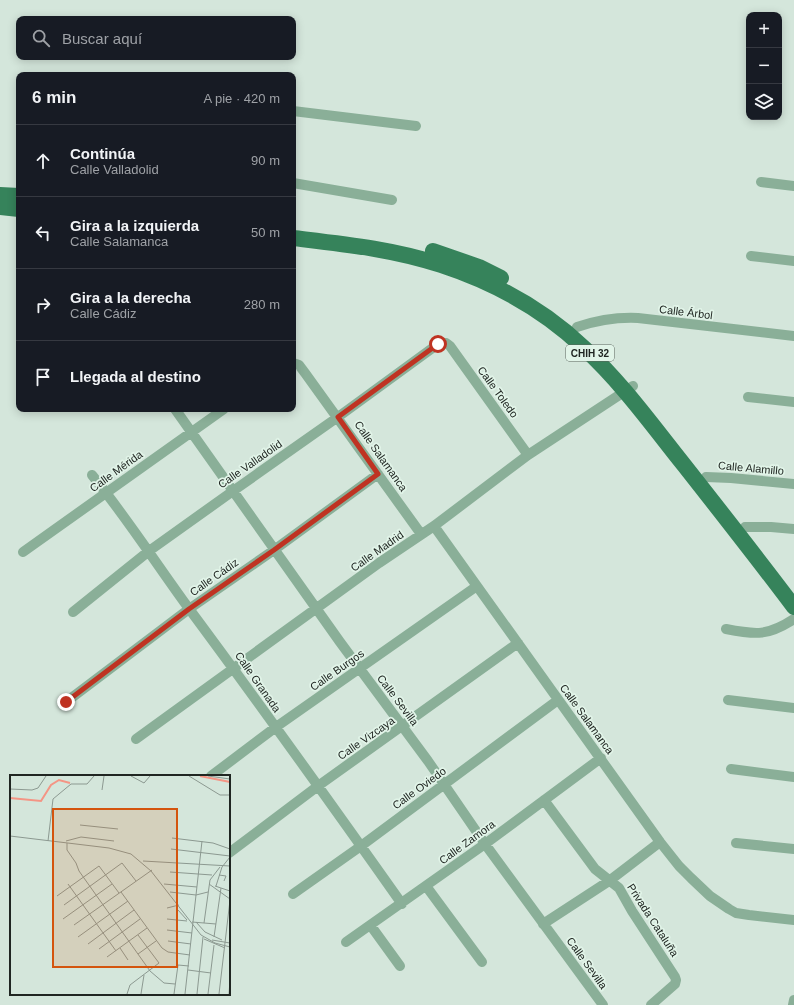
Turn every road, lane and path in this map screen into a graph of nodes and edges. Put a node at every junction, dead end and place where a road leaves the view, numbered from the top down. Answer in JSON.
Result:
{"nodes":[{"id":1,"x":296,"y":111,"type":"edge"},
{"id":2,"x":416,"y":126,"type":"dead end"},
{"id":3,"x":761,"y":182,"type":"dead end"},
{"id":4,"x":296,"y":184,"type":"edge"},
{"id":5,"x":794,"y":186,"type":"edge"},
{"id":6,"x":0,"y":195,"type":"edge"},
{"id":7,"x":16,"y":196,"type":"edge"},
{"id":8,"x":392,"y":200,"type":"dead end"},
{"id":9,"x":0,"y":207,"type":"edge"},
{"id":10,"x":16,"y":209,"type":"edge"},
{"id":11,"x":296,"y":228,"type":"edge"},
{"id":12,"x":296,"y":238,"type":"edge"},
{"id":13,"x":751,"y":256,"type":"dead end"},
{"id":14,"x":794,"y":261,"type":"edge"},
{"id":15,"x":577,"y":327,"type":"junction"},
{"id":16,"x":794,"y":336,"type":"edge"},
{"id":17,"x":446,"y":344,"type":"joint"},
{"id":18,"x":296,"y":364,"type":"edge"},
{"id":19,"x":629,"y":388,"type":"junction"},
{"id":20,"x":748,"y":397,"type":"dead end"},
{"id":21,"x":794,"y":402,"type":"edge"},
{"id":22,"x":177,"y":412,"type":"edge"},
{"id":23,"x":220,"y":412,"type":"edge"},
{"id":24,"x":338,"y":417,"type":"junction"},
{"id":25,"x":191,"y":432,"type":"junction"},
{"id":26,"x":528,"y":455,"type":"junction"},
{"id":27,"x":378,"y":474,"type":"junction"},
{"id":28,"x":92,"y":475,"type":"dead end"},
{"id":29,"x":706,"y":477,"type":"junction"},
{"id":30,"x":794,"y":484,"type":"edge"},
{"id":31,"x":233,"y":491,"type":"junction"},
{"id":32,"x":107,"y":493,"type":"junction"},
{"id":33,"x":434,"y":526,"type":"junction"},
{"id":34,"x":745,"y":527,"type":"junction"},
{"id":35,"x":794,"y":529,"type":"edge"},
{"id":36,"x":421,"y":534,"type":"junction"},
{"id":37,"x":274,"y":550,"type":"junction"},
{"id":38,"x":149,"y":551,"type":"junction"},
{"id":39,"x":23,"y":552,"type":"dead end"},
{"id":40,"x":477,"y":586,"type":"junction"},
{"id":41,"x":794,"y":591,"type":"edge"},
{"id":42,"x":794,"y":607,"type":"edge"},
{"id":43,"x":316,"y":608,"type":"junction"},
{"id":44,"x":189,"y":609,"type":"junction"},
{"id":45,"x":73,"y":612,"type":"dead end"},
{"id":46,"x":794,"y":619,"type":"edge"},
{"id":47,"x":726,"y":629,"type":"dead end"},
{"id":48,"x":518,"y":643,"type":"junction"},
{"id":49,"x":234,"y":668,"type":"junction"},
{"id":50,"x":360,"y":669,"type":"junction"},
{"id":51,"x":558,"y":700,"type":"junction"},
{"id":52,"x":728,"y":700,"type":"dead end"},
{"id":53,"x":66,"y":702,"type":"dead end"},
{"id":54,"x":794,"y":708,"type":"edge"},
{"id":55,"x":402,"y":727,"type":"junction"},
{"id":56,"x":276,"y":728,"type":"junction"},
{"id":57,"x":136,"y":739,"type":"dead end"},
{"id":58,"x":601,"y":758,"type":"junction"},
{"id":59,"x":731,"y":769,"type":"dead end"},
{"id":60,"x":212,"y":775,"type":"edge"},
{"id":61,"x":794,"y":777,"type":"edge"},
{"id":62,"x":444,"y":784,"type":"junction"},
{"id":63,"x":318,"y":786,"type":"junction"},
{"id":64,"x":544,"y":800,"type":"junction"},
{"id":65,"x":660,"y":842,"type":"junction"},
{"id":66,"x":736,"y":843,"type":"dead end"},
{"id":67,"x":485,"y":844,"type":"junction"},
{"id":68,"x":361,"y":846,"type":"junction"},
{"id":69,"x":794,"y":849,"type":"edge"},
{"id":70,"x":230,"y":852,"type":"edge"},
{"id":71,"x":609,"y":881,"type":"junction"},
{"id":72,"x":426,"y":886,"type":"junction"},
{"id":73,"x":293,"y":894,"type":"dead end"},
{"id":74,"x":402,"y":904,"type":"junction"},
{"id":75,"x":794,"y":920,"type":"edge"},
{"id":76,"x":543,"y":924,"type":"junction"},
{"id":77,"x":371,"y":926,"type":"junction"},
{"id":78,"x":346,"y":942,"type":"dead end"},
{"id":79,"x":482,"y":962,"type":"dead end"},
{"id":80,"x":400,"y":966,"type":"dead end"},
{"id":81,"x":794,"y":1000,"type":"edge"},
{"id":82,"x":602,"y":1005,"type":"edge"},
{"id":83,"x":651,"y":1005,"type":"edge"},
{"id":84,"x":793,"y":1005,"type":"edge"}],
"edges":[{"from":1,"to":2,"type":"street"},
{"from":3,"to":5,"type":"street"},
{"from":4,"to":8,"type":"street"},
{"from":6,"to":7,"type":"main road"},
{"from":9,"to":10,"type":"main road"},
{"from":11,"to":15,"type":"main road","number":"CHIH 32"},
{"from":12,"to":19,"type":"main road","number":"CHIH 32"},
{"from":13,"to":14,"type":"street"},
{"from":15,"to":16,"type":"street","name":"Calle Árbol"},
{"from":15,"to":19,"type":"main road","number":"CHIH 32"},
{"from":17,"to":24,"type":"street","name":"Calle Valladolid"},
{"from":17,"to":26,"type":"street","name":"Calle Toledo"},
{"from":18,"to":24,"type":"street","name":"Calle Salamanca"},
{"from":19,"to":26,"type":"street","name":"Calle Madrid"},
{"from":19,"to":29,"type":"main road","number":"CHIH 32"},
{"from":19,"to":42,"type":"main road","number":"CHIH 32"},
{"from":20,"to":21,"type":"street"},
{"from":22,"to":25,"type":"street","name":"Calle Sevilla"},
{"from":23,"to":25,"type":"street","name":"Calle Mérida"},
{"from":24,"to":27,"type":"street","name":"Calle Salamanca"},
{"from":24,"to":31,"type":"street","name":"Calle Valladolid"},
{"from":25,"to":31,"type":"street","name":"Calle Sevilla"},
{"from":25,"to":32,"type":"street","name":"Calle Mérida"},
{"from":26,"to":33,"type":"street","name":"Calle Madrid"},
{"from":27,"to":36,"type":"street","name":"Calle Salamanca"},
{"from":27,"to":37,"type":"street","name":"Calle Cádiz"},
{"from":28,"to":32,"type":"street","name":"Calle Granada"},
{"from":29,"to":30,"type":"street","name":"Calle Alamillo"},
{"from":29,"to":34,"type":"main road","number":"CHIH 32"},
{"from":31,"to":37,"type":"street","name":"Calle Sevilla"},
{"from":31,"to":38,"type":"street","name":"Calle Valladolid"},
{"from":32,"to":38,"type":"street","name":"Calle Granada"},
{"from":32,"to":39,"type":"street","name":"Calle Mérida"},
{"from":33,"to":36,"type":"street","name":"Calle Madrid"},
{"from":33,"to":40,"type":"street","name":"Calle Salamanca"},
{"from":34,"to":35,"type":"street"},
{"from":34,"to":41,"type":"main road","number":"CHIH 32"},
{"from":36,"to":43,"type":"street","name":"Calle Madrid"},
{"from":37,"to":43,"type":"street","name":"Calle Sevilla"},
{"from":37,"to":44,"type":"street","name":"Calle Cádiz"},
{"from":38,"to":44,"type":"street","name":"Calle Granada"},
{"from":38,"to":45,"type":"street","name":"Calle Valladolid"},
{"from":40,"to":48,"type":"street","name":"Calle Salamanca"},
{"from":40,"to":50,"type":"street","name":"Calle Burgos"},
{"from":43,"to":49,"type":"street","name":"Calle Madrid"},
{"from":43,"to":50,"type":"street","name":"Calle Sevilla"},
{"from":44,"to":49,"type":"street","name":"Calle Granada"},
{"from":44,"to":53,"type":"street","name":"Calle Cádiz"},
{"from":46,"to":47,"type":"street"},
{"from":48,"to":51,"type":"street","name":"Calle Salamanca"},
{"from":48,"to":55,"type":"street","name":"Calle Vizcaya"},
{"from":49,"to":56,"type":"street","name":"Calle Granada"},
{"from":49,"to":57,"type":"street","name":"Calle Madrid"},
{"from":50,"to":55,"type":"street","name":"Calle Sevilla"},
{"from":50,"to":56,"type":"street","name":"Calle Burgos"},
{"from":51,"to":58,"type":"street","name":"Calle Salamanca"},
{"from":51,"to":62,"type":"street","name":"Calle Oviedo"},
{"from":52,"to":54,"type":"street"},
{"from":55,"to":62,"type":"street","name":"Calle Sevilla"},
{"from":55,"to":63,"type":"street","name":"Calle Vizcaya"},
{"from":56,"to":60,"type":"street","name":"Calle Burgos"},
{"from":56,"to":63,"type":"street","name":"Calle Granada"},
{"from":58,"to":64,"type":"street","name":"Calle Zamora"},
{"from":58,"to":65,"type":"street","name":"Calle Salamanca"},
{"from":59,"to":61,"type":"street"},
{"from":62,"to":67,"type":"street","name":"Calle Sevilla"},
{"from":62,"to":68,"type":"street","name":"Calle Oviedo"},
{"from":63,"to":68,"type":"street","name":"Calle Granada"},
{"from":63,"to":70,"type":"street","name":"Calle Vizcaya"},
{"from":64,"to":67,"type":"street","name":"Calle Zamora"},
{"from":64,"to":71,"type":"street","name":"Privada Cataluña"},
{"from":65,"to":71,"type":"street"},
{"from":65,"to":75,"type":"street","name":"Calle Salamanca"},
{"from":66,"to":69,"type":"street"},
{"from":67,"to":72,"type":"street","name":"Calle Zamora"},
{"from":67,"to":76,"type":"street","name":"Calle Sevilla"},
{"from":68,"to":73,"type":"street","name":"Calle Oviedo"},
{"from":68,"to":74,"type":"street","name":"Calle Granada"},
{"from":71,"to":76,"type":"street"},
{"from":71,"to":83,"type":"street","name":"Privada Cataluña"},
{"from":72,"to":74,"type":"street","name":"Calle Zamora"},
{"from":72,"to":79,"type":"street"},
{"from":74,"to":77,"type":"street","name":"Calle Zamora"},
{"from":76,"to":82,"type":"street","name":"Calle Sevilla"},
{"from":77,"to":78,"type":"street","name":"Calle Zamora"},
{"from":77,"to":80,"type":"street"},
{"from":81,"to":84,"type":"street"}]}
